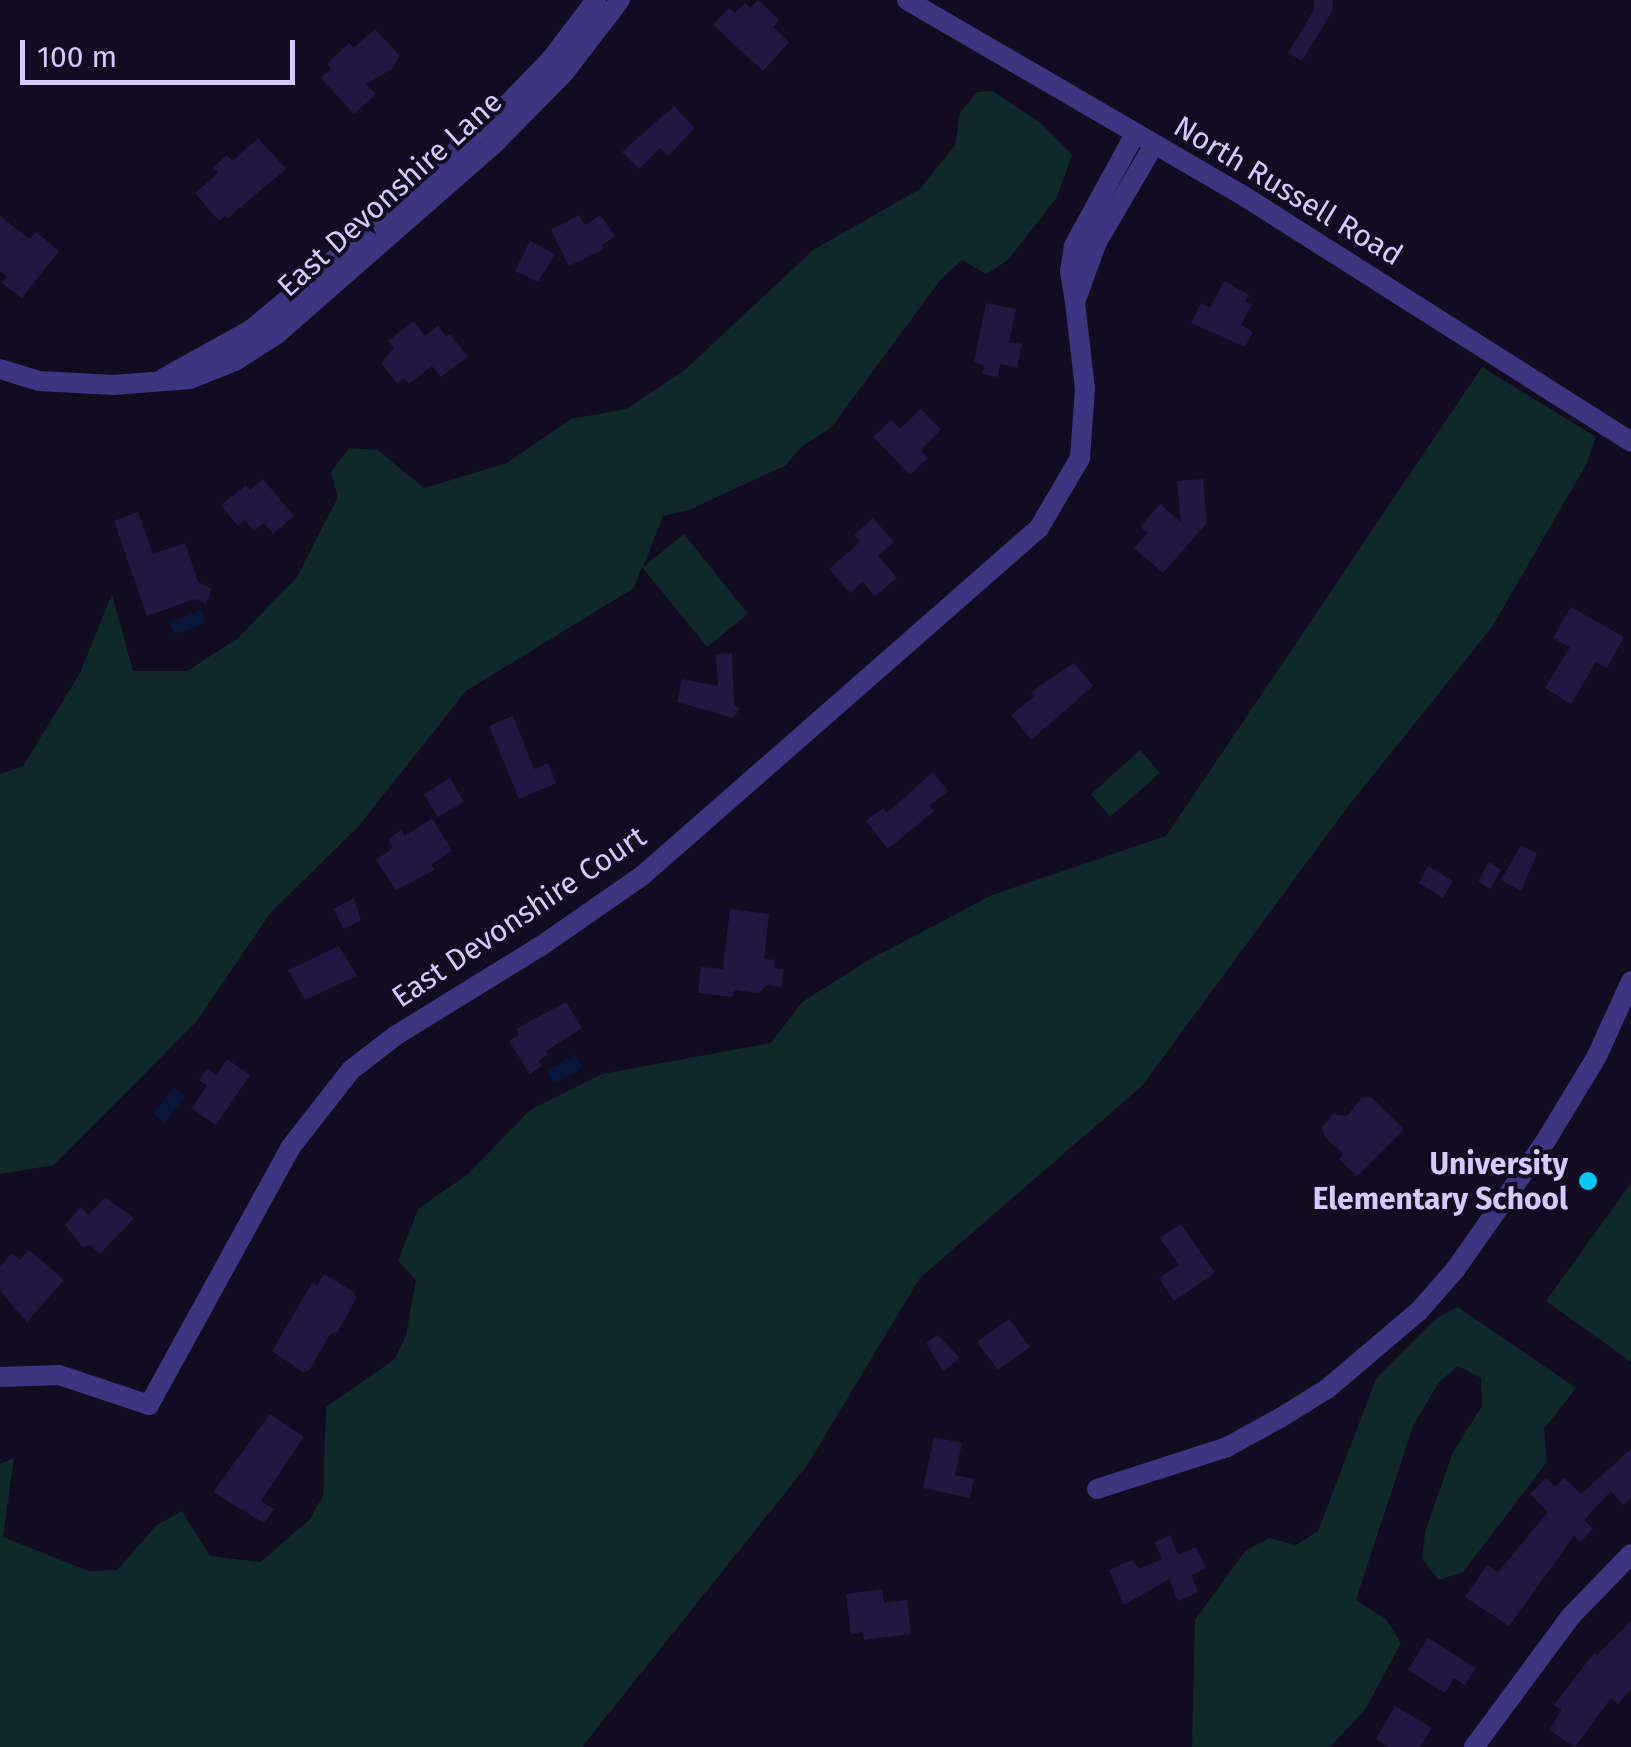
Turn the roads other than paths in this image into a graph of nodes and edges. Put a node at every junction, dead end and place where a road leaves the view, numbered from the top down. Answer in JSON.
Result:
{"nodes":[{"id":1,"x":596,"y":0,"type":"edge"},
{"id":2,"x":620,"y":0,"type":"edge"},
{"id":3,"x":908,"y":0,"type":"edge"},
{"id":4,"x":1144,"y":140,"type":"junction"},
{"id":5,"x":0,"y":369,"type":"edge"},
{"id":6,"x":162,"y":379,"type":"junction"},
{"id":7,"x":1631,"y":442,"type":"edge"},
{"id":8,"x":1631,"y":981,"type":"edge"},
{"id":9,"x":0,"y":1377,"type":"edge"},
{"id":10,"x":1097,"y":1489,"type":"dead end"},
{"id":11,"x":1631,"y":1554,"type":"edge"},
{"id":12,"x":1474,"y":1747,"type":"edge"}],
"edges":[{"from":1,"to":6,"type":"street","name":"East Devonshire Lane"},
{"from":2,"to":6,"type":"street","name":"East Devonshire Lane"},
{"from":3,"to":4,"type":"street","name":"North Russell Road"},
{"from":4,"to":7,"type":"street","name":"North Russell Road"},
{"from":4,"to":9,"type":"street","name":"East Devonshire Court"},
{"from":5,"to":6,"type":"street","name":"East Devonshire Lane"},
{"from":8,"to":10,"type":"street"},
{"from":11,"to":12,"type":"street"}]}
